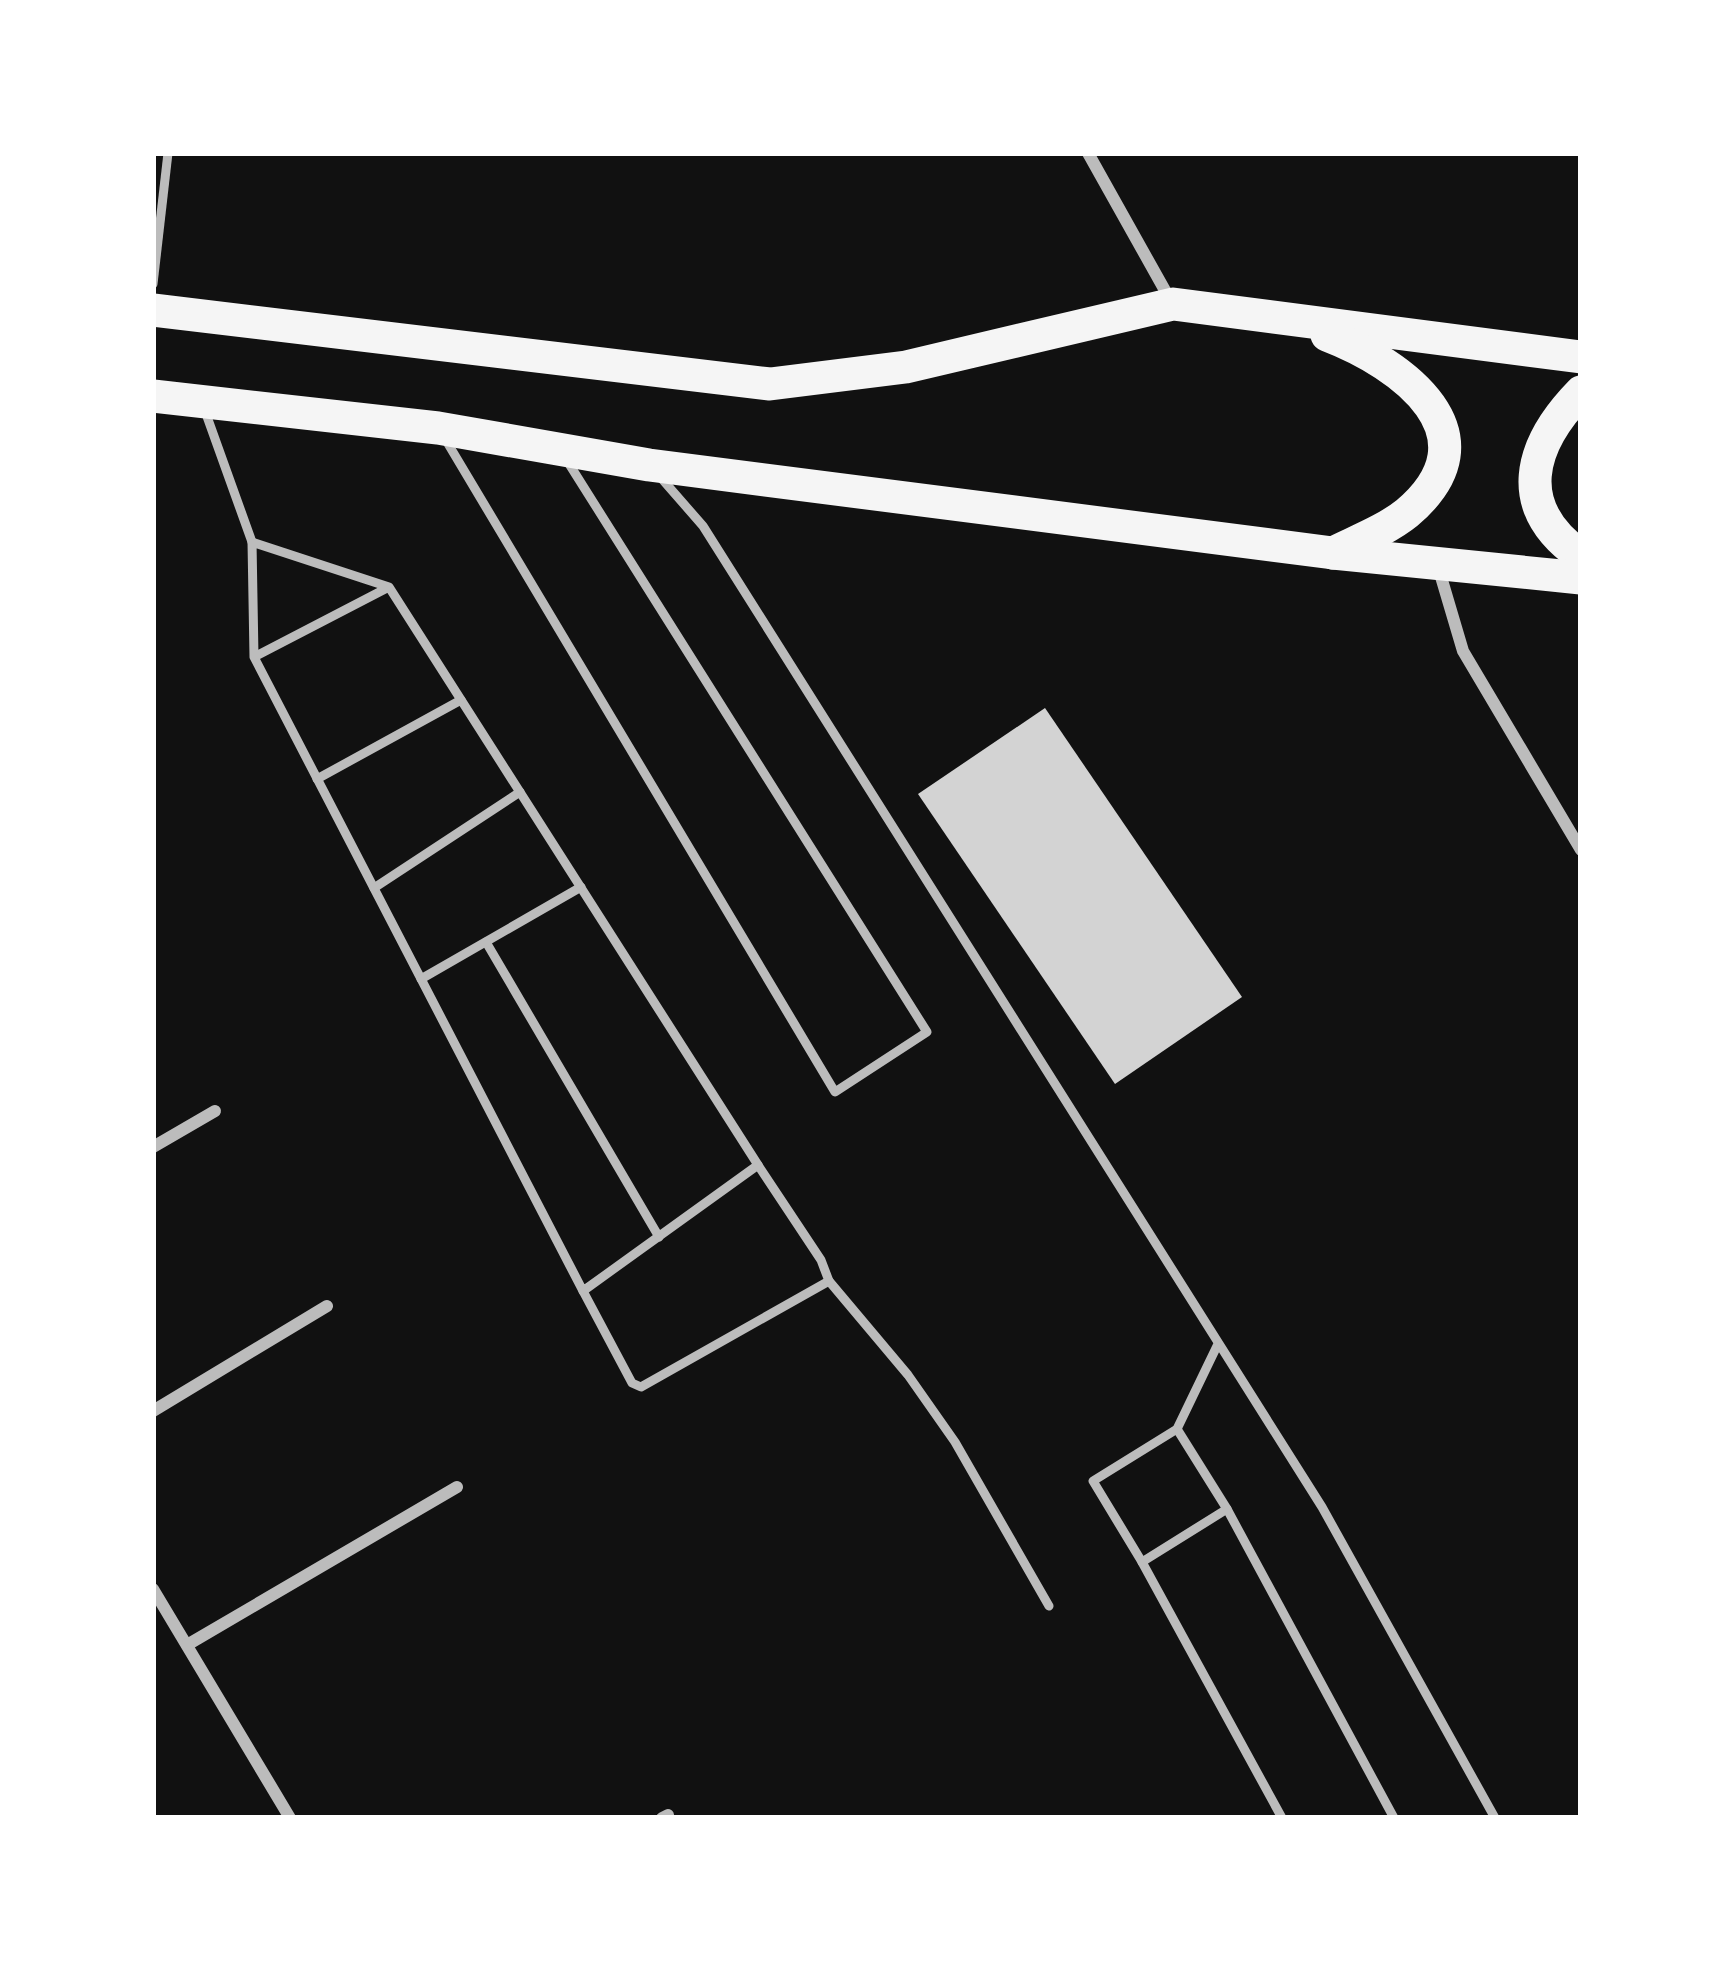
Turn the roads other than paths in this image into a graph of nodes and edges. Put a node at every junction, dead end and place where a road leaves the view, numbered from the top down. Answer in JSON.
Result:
{"nodes":[{"id":1,"x":168,"y":153,"type":"edge"},
{"id":2,"x":1088,"y":153,"type":"edge"},
{"id":3,"x":154,"y":245,"type":"edge"},
{"id":4,"x":153,"y":284,"type":"edge"},
{"id":5,"x":1173,"y":304,"type":"junction"},
{"id":6,"x":153,"y":310,"type":"edge"},
{"id":7,"x":1282,"y":318,"type":"junction"},
{"id":8,"x":1581,"y":357,"type":"edge"},
{"id":9,"x":1581,"y":392,"type":"edge"},
{"id":10,"x":153,"y":396,"type":"edge"},
{"id":11,"x":201,"y":400,"type":"junction"},
{"id":12,"x":438,"y":428,"type":"junction"},
{"id":13,"x":560,"y":449,"type":"junction"},
{"id":14,"x":649,"y":465,"type":"junction"},
{"id":15,"x":252,"y":542,"type":"junction"},
{"id":16,"x":1334,"y":553,"type":"junction"},
{"id":17,"x":1581,"y":556,"type":"edge"},
{"id":18,"x":1438,"y":566,"type":"junction"},
{"id":19,"x":1581,"y":578,"type":"edge"},
{"id":20,"x":389,"y":587,"type":"junction"},
{"id":21,"x":254,"y":658,"type":"junction"},
{"id":22,"x":461,"y":700,"type":"junction"},
{"id":23,"x":317,"y":779,"type":"junction"},
{"id":24,"x":520,"y":792,"type":"junction"},
{"id":25,"x":1581,"y":850,"type":"edge"},
{"id":26,"x":581,"y":887,"type":"junction"},
{"id":27,"x":374,"y":888,"type":"junction"},
{"id":28,"x":486,"y":942,"type":"junction"},
{"id":29,"x":421,"y":980,"type":"junction"},
{"id":30,"x":215,"y":1111,"type":"dead end"},
{"id":31,"x":153,"y":1147,"type":"edge"},
{"id":32,"x":758,"y":1165,"type":"junction"},
{"id":33,"x":659,"y":1237,"type":"junction"},
{"id":34,"x":829,"y":1281,"type":"junction"},
{"id":35,"x":583,"y":1292,"type":"junction"},
{"id":36,"x":327,"y":1306,"type":"dead end"},
{"id":37,"x":1217,"y":1346,"type":"junction"},
{"id":38,"x":153,"y":1411,"type":"edge"},
{"id":39,"x":1177,"y":1429,"type":"junction"},
{"id":40,"x":457,"y":1487,"type":"dead end"},
{"id":41,"x":1227,"y":1509,"type":"junction"},
{"id":42,"x":1142,"y":1562,"type":"junction"},
{"id":43,"x":153,"y":1588,"type":"edge"},
{"id":44,"x":1049,"y":1606,"type":"dead end"},
{"id":45,"x":187,"y":1645,"type":"junction"},
{"id":46,"x":290,"y":1818,"type":"edge"},
{"id":47,"x":1282,"y":1818,"type":"edge"},
{"id":48,"x":1394,"y":1818,"type":"edge"},
{"id":49,"x":1495,"y":1818,"type":"edge"}],
"edges":[{"from":1,"to":3,"type":"lane"},
{"from":2,"to":5,"type":"street"},
{"from":3,"to":4,"type":"lane"},
{"from":5,"to":6,"type":"highway"},
{"from":5,"to":7,"type":"highway"},
{"from":7,"to":8,"type":"highway"},
{"from":7,"to":16,"type":"highway"},
{"from":9,"to":17,"type":"highway"},
{"from":10,"to":11,"type":"highway"},
{"from":11,"to":12,"type":"highway"},
{"from":11,"to":15,"type":"lane"},
{"from":12,"to":13,"type":"highway"},
{"from":12,"to":13,"type":"lane"},
{"from":13,"to":14,"type":"highway"},
{"from":14,"to":16,"type":"highway"},
{"from":14,"to":37,"type":"lane"},
{"from":15,"to":20,"type":"lane"},
{"from":15,"to":21,"type":"lane"},
{"from":16,"to":18,"type":"highway"},
{"from":18,"to":19,"type":"highway"},
{"from":18,"to":25,"type":"street"},
{"from":20,"to":21,"type":"lane"},
{"from":20,"to":22,"type":"lane"},
{"from":21,"to":23,"type":"lane"},
{"from":22,"to":23,"type":"lane"},
{"from":22,"to":24,"type":"lane"},
{"from":23,"to":27,"type":"lane"},
{"from":24,"to":26,"type":"lane"},
{"from":24,"to":27,"type":"lane"},
{"from":26,"to":28,"type":"lane"},
{"from":26,"to":32,"type":"lane"},
{"from":27,"to":29,"type":"lane"},
{"from":28,"to":29,"type":"lane"},
{"from":28,"to":33,"type":"lane"},
{"from":29,"to":35,"type":"lane"},
{"from":30,"to":31,"type":"street"},
{"from":32,"to":33,"type":"lane"},
{"from":32,"to":34,"type":"lane"},
{"from":33,"to":35,"type":"lane"},
{"from":34,"to":35,"type":"lane"},
{"from":34,"to":44,"type":"lane"},
{"from":36,"to":38,"type":"street"},
{"from":37,"to":39,"type":"lane"},
{"from":37,"to":49,"type":"lane"},
{"from":39,"to":41,"type":"lane"},
{"from":39,"to":42,"type":"lane"},
{"from":40,"to":45,"type":"street"},
{"from":41,"to":42,"type":"lane"},
{"from":41,"to":48,"type":"lane"},
{"from":42,"to":47,"type":"lane"},
{"from":43,"to":45,"type":"street"},
{"from":45,"to":46,"type":"street"}]}
